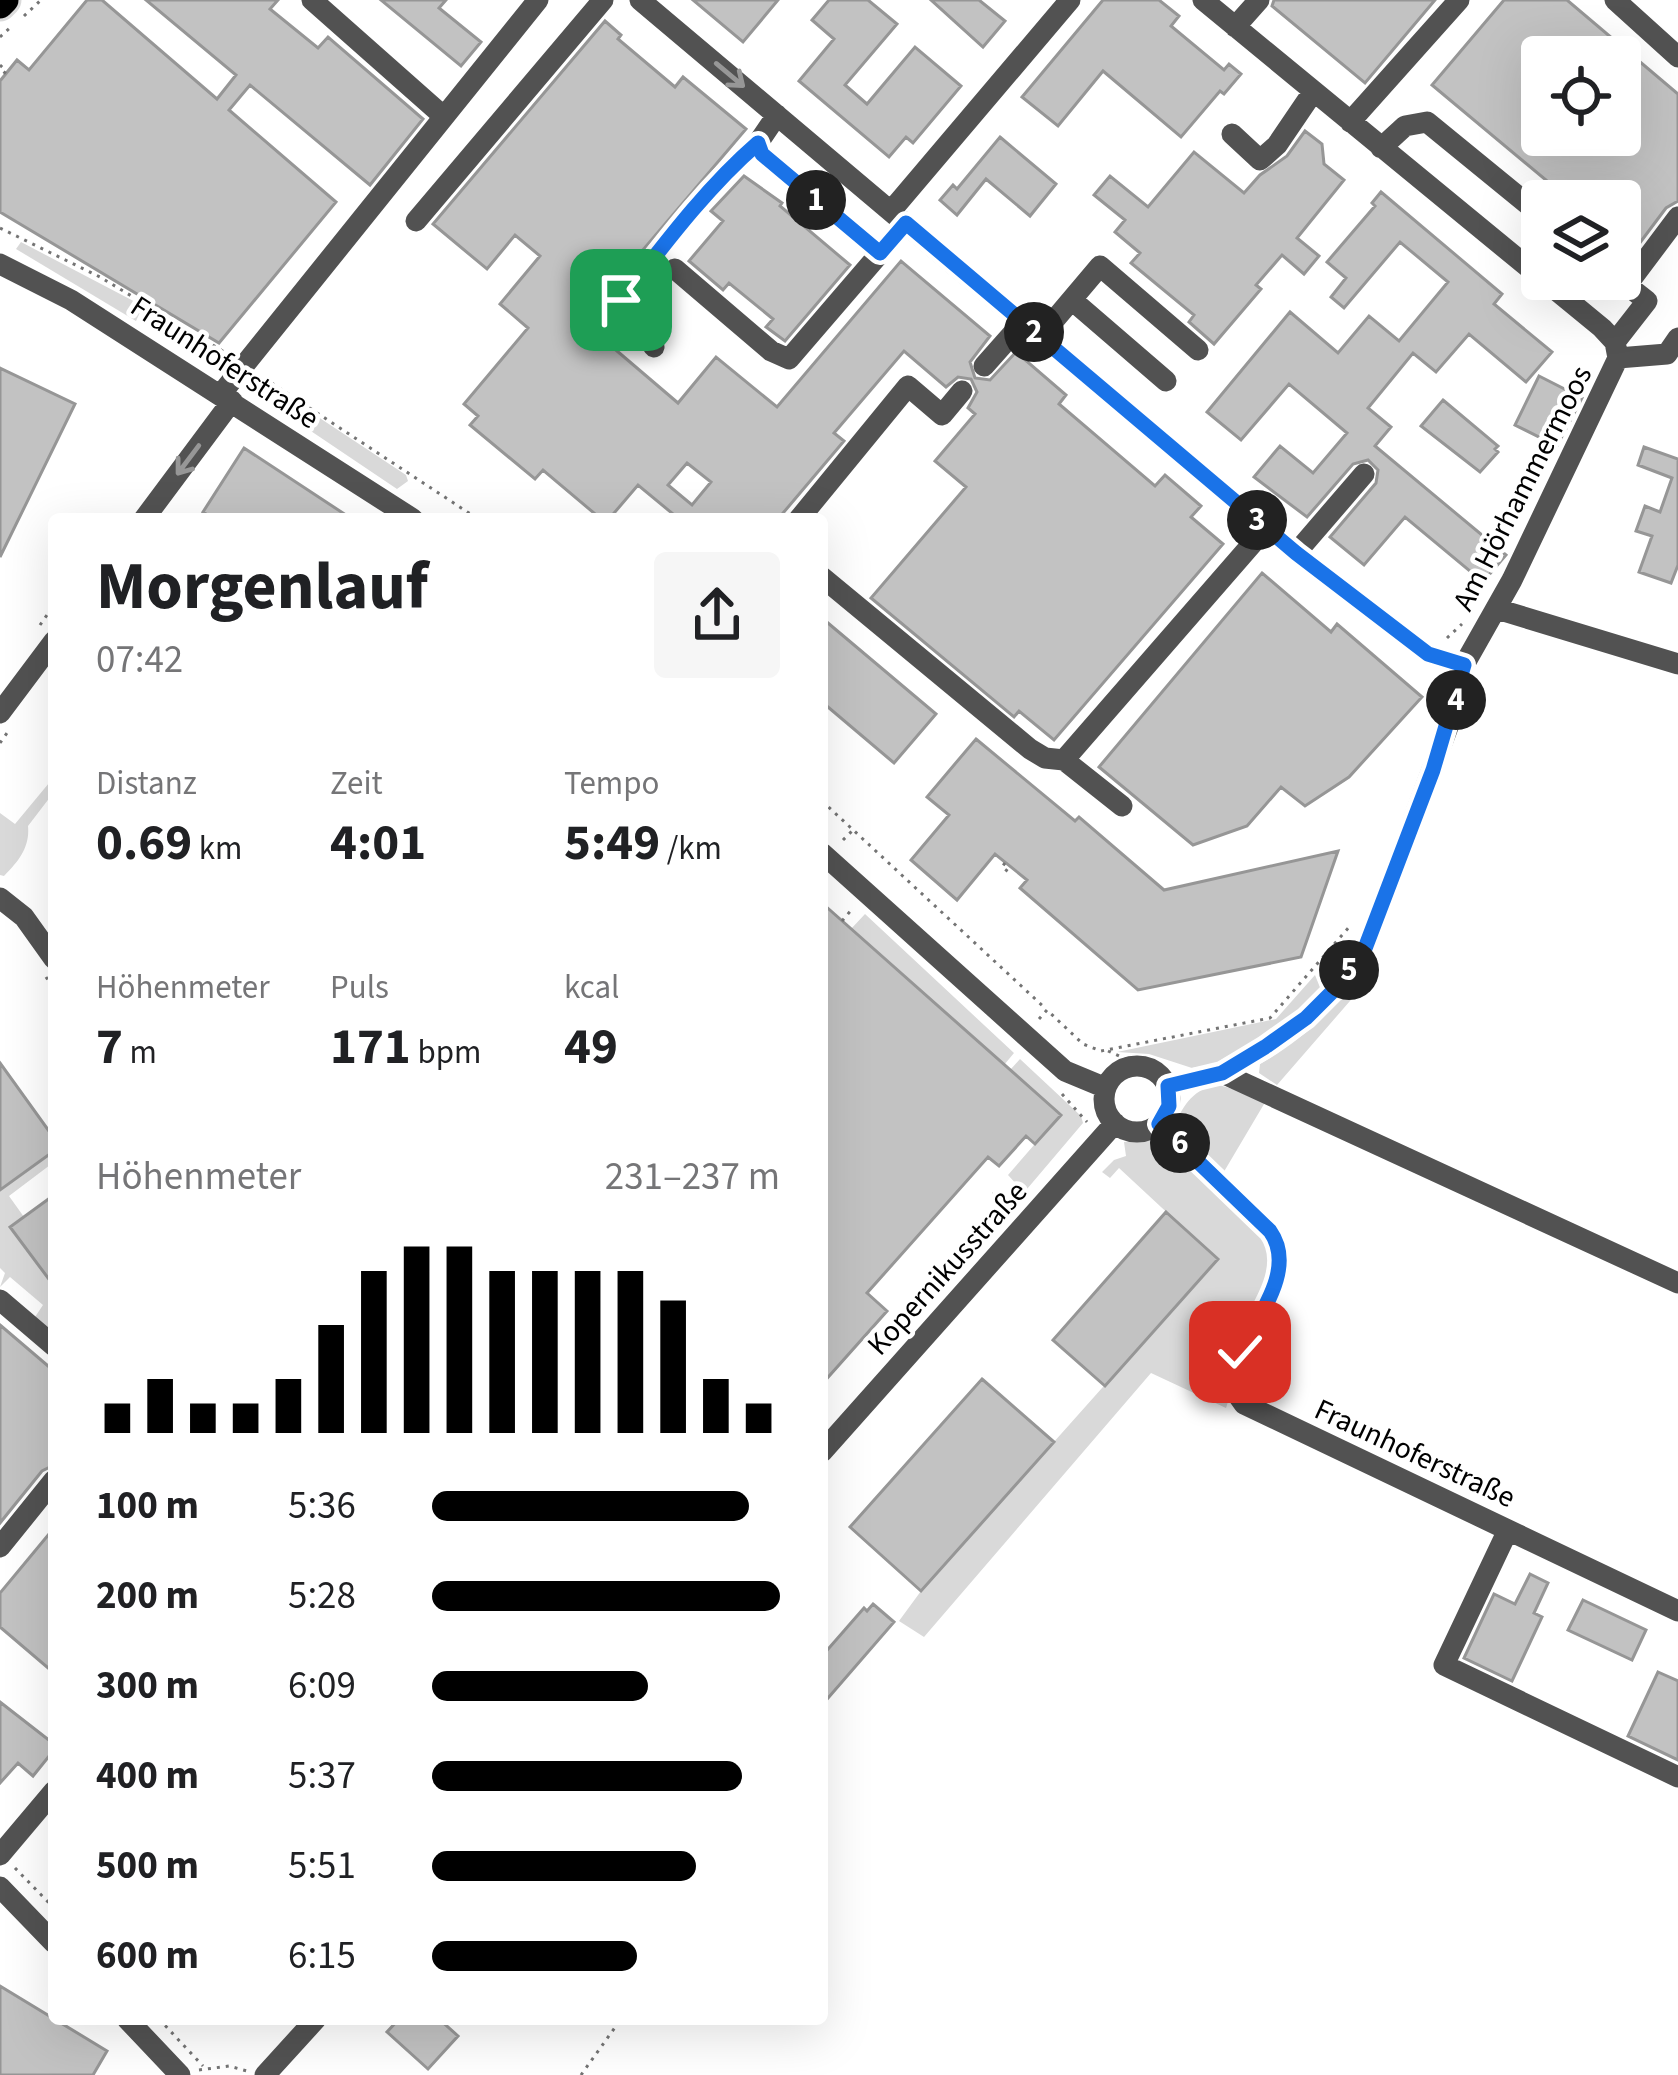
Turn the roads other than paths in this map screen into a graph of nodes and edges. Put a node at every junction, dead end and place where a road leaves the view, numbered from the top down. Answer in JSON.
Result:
{"nodes":[{"id":1,"x":312,"y":0,"type":"edge"},
{"id":2,"x":538,"y":0,"type":"edge"},
{"id":3,"x":603,"y":0,"type":"edge"},
{"id":4,"x":640,"y":0,"type":"edge"},
{"id":5,"x":1070,"y":0,"type":"edge"},
{"id":6,"x":1203,"y":0,"type":"edge"},
{"id":7,"x":1259,"y":0,"type":"edge"},
{"id":8,"x":1459,"y":0,"type":"edge"},
{"id":9,"x":1615,"y":0,"type":"edge"},
{"id":10,"x":1235,"y":27,"type":"junction"},
{"id":11,"x":1678,"y":57,"type":"edge"},
{"id":12,"x":1313,"y":92,"type":"junction"},
{"id":13,"x":442,"y":115,"type":"junction"},
{"id":14,"x":777,"y":115,"type":"junction"},
{"id":15,"x":1350,"y":122,"type":"junction"},
{"id":16,"x":1232,"y":134,"type":"dead end"},
{"id":17,"x":758,"y":143,"type":"junction"},
{"id":18,"x":1381,"y":148,"type":"junction"},
{"id":19,"x":1521,"y":199,"type":"edge"},
{"id":20,"x":898,"y":217,"type":"junction"},
{"id":21,"x":1678,"y":217,"type":"edge"},
{"id":22,"x":416,"y":221,"type":"dead end"},
{"id":23,"x":880,"y":253,"type":"junction"},
{"id":24,"x":1641,"y":261,"type":"edge"},
{"id":25,"x":0,"y":264,"type":"edge"},
{"id":26,"x":675,"y":269,"type":"dead end"},
{"id":27,"x":1641,"y":296,"type":"edge"},
{"id":28,"x":1072,"y":300,"type":"junction"},
{"id":29,"x":1032,"y":329,"type":"junction"},
{"id":30,"x":1678,"y":338,"type":"edge"},
{"id":31,"x":653,"y":347,"type":"dead end"},
{"id":32,"x":1198,"y":350,"type":"dead end"},
{"id":33,"x":1617,"y":350,"type":"junction"},
{"id":34,"x":984,"y":366,"type":"dead end"},
{"id":35,"x":1166,"y":381,"type":"dead end"},
{"id":36,"x":962,"y":391,"type":"dead end"},
{"id":37,"x":226,"y":398,"type":"junction"},
{"id":38,"x":1364,"y":474,"type":"dead end"},
{"id":39,"x":148,"y":513,"type":"edge"},
{"id":40,"x":404,"y":513,"type":"edge"},
{"id":41,"x":804,"y":513,"type":"edge"},
{"id":42,"x":1266,"y":528,"type":"junction"},
{"id":43,"x":1296,"y":553,"type":"junction"},
{"id":44,"x":828,"y":582,"type":"edge"},
{"id":45,"x":1497,"y":609,"type":"junction"},
{"id":46,"x":48,"y":648,"type":"edge"},
{"id":47,"x":1678,"y":664,"type":"edge"},
{"id":48,"x":1464,"y":665,"type":"junction"},
{"id":49,"x":0,"y":713,"type":"edge"},
{"id":50,"x":1064,"y":760,"type":"junction"},
{"id":51,"x":1122,"y":806,"type":"dead end"},
{"id":52,"x":828,"y":858,"type":"edge"},
{"id":53,"x":0,"y":898,"type":"edge"},
{"id":54,"x":48,"y":951,"type":"edge"},
{"id":55,"x":1222,"y":1073,"type":"junction"},
{"id":56,"x":1168,"y":1086,"type":"junction"},
{"id":57,"x":1106,"y":1088,"type":"junction"},
{"id":58,"x":1115,"y":1123,"type":"junction"},
{"id":59,"x":1159,"y":1124,"type":"junction"},
{"id":60,"x":1678,"y":1283,"type":"edge"},
{"id":61,"x":0,"y":1300,"type":"edge"},
{"id":62,"x":48,"y":1341,"type":"edge"},
{"id":63,"x":828,"y":1445,"type":"edge"},
{"id":64,"x":48,"y":1487,"type":"edge"},
{"id":65,"x":1508,"y":1530,"type":"junction"},
{"id":66,"x":0,"y":1547,"type":"edge"},
{"id":67,"x":1678,"y":1611,"type":"edge"},
{"id":68,"x":1678,"y":1778,"type":"edge"},
{"id":69,"x":48,"y":1798,"type":"edge"},
{"id":70,"x":0,"y":1855,"type":"edge"},
{"id":71,"x":0,"y":1887,"type":"edge"},
{"id":72,"x":48,"y":1937,"type":"edge"},
{"id":73,"x":133,"y":2025,"type":"edge"},
{"id":74,"x":311,"y":2025,"type":"edge"},
{"id":75,"x":180,"y":2075,"type":"edge"},
{"id":76,"x":266,"y":2075,"type":"edge"}],
"edges":[{"from":1,"to":13,"type":"street"},
{"from":2,"to":13,"type":"street"},
{"from":3,"to":22,"type":"street"},
{"from":4,"to":14,"type":"street","one_way":true},
{"from":5,"to":20,"type":"street"},
{"from":6,"to":10,"type":"street"},
{"from":7,"to":10,"type":"street"},
{"from":8,"to":15,"type":"street"},
{"from":9,"to":11,"type":"street"},
{"from":10,"to":12,"type":"street"},
{"from":12,"to":15,"type":"street"},
{"from":12,"to":16,"type":"street"},
{"from":13,"to":37,"type":"street"},
{"from":14,"to":17,"type":"street"},
{"from":14,"to":20,"type":"street"},
{"from":15,"to":18,"type":"street"},
{"from":17,"to":23,"type":"street"},
{"from":17,"to":31,"type":"street"},
{"from":18,"to":19,"type":"street"},
{"from":18,"to":33,"type":"street"},
{"from":20,"to":23,"type":"street"},
{"from":20,"to":29,"type":"street"},
{"from":21,"to":24,"type":"street"},
{"from":23,"to":26,"type":"street"},
{"from":25,"to":37,"type":"street","name":"Fraunhoferstraße"},
{"from":27,"to":33,"type":"street"},
{"from":28,"to":29,"type":"street"},
{"from":28,"to":32,"type":"street"},
{"from":28,"to":35,"type":"street"},
{"from":29,"to":34,"type":"street"},
{"from":29,"to":42,"type":"street"},
{"from":30,"to":33,"type":"street","name":"Am Hörhammermoos"},
{"from":33,"to":45,"type":"street","name":"Am Hörhammermoos"},
{"from":36,"to":41,"type":"street"},
{"from":37,"to":39,"type":"street","one_way":true},
{"from":37,"to":40,"type":"street","name":"Fraunhoferstraße"},
{"from":38,"to":43,"type":"street"},
{"from":42,"to":43,"type":"street"},
{"from":42,"to":50,"type":"street"},
{"from":43,"to":48,"type":"street"},
{"from":44,"to":50,"type":"street"},
{"from":45,"to":47,"type":"street"},
{"from":45,"to":48,"type":"street","name":"Am Hörhammermoos"},
{"from":46,"to":49,"type":"street"},
{"from":48,"to":55,"type":"street","name":"Am Hörhammermoos"},
{"from":50,"to":51,"type":"street"},
{"from":52,"to":57,"type":"street"},
{"from":53,"to":54,"type":"street"},
{"from":55,"to":56,"type":"street","name":"Am Hörhammermoos"},
{"from":55,"to":60,"type":"street"},
{"from":56,"to":57,"type":"street"},
{"from":56,"to":59,"type":"street"},
{"from":57,"to":58,"type":"street"},
{"from":58,"to":59,"type":"street"},
{"from":58,"to":63,"type":"street","name":"Kopernikusstraße"},
{"from":59,"to":65,"type":"street","name":"Fraunhoferstraße"},
{"from":61,"to":62,"type":"street"},
{"from":64,"to":66,"type":"street"},
{"from":65,"to":67,"type":"street","name":"Fraunhoferstraße"},
{"from":65,"to":68,"type":"street"},
{"from":69,"to":70,"type":"street"},
{"from":71,"to":72,"type":"street"},
{"from":73,"to":75,"type":"street"},
{"from":74,"to":76,"type":"street"}]}
